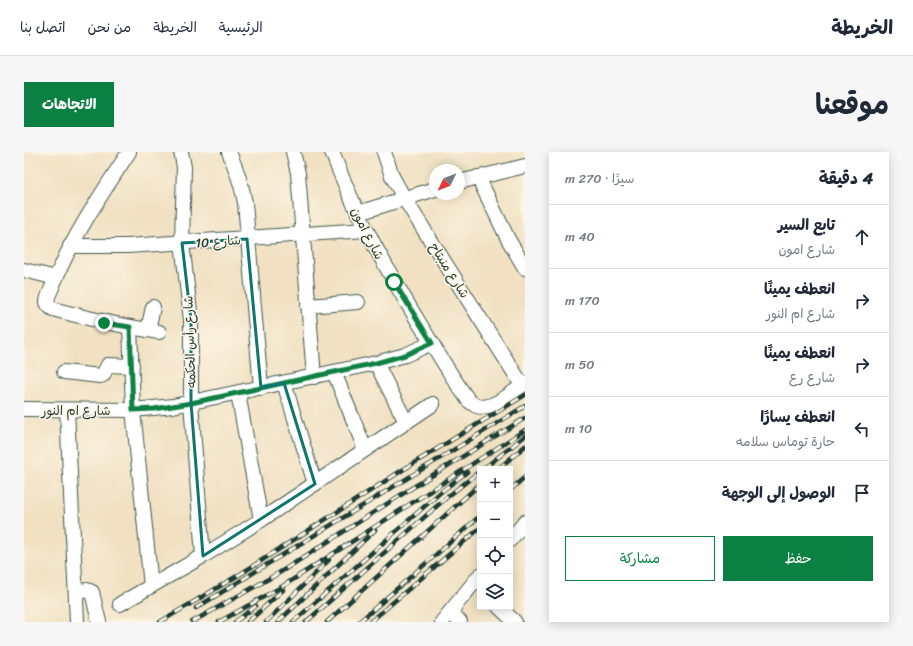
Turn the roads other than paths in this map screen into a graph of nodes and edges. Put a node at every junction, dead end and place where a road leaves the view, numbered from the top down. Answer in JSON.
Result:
{"nodes":[{"id":1,"x":129,"y":152,"type":"edge"},
{"id":2,"x":182,"y":152,"type":"edge"},
{"id":3,"x":229,"y":152,"type":"edge"},
{"id":4,"x":293,"y":152,"type":"edge"},
{"id":5,"x":332,"y":152,"type":"edge"},
{"id":6,"x":384,"y":152,"type":"edge"},
{"id":7,"x":525,"y":166,"type":"edge"},
{"id":8,"x":478,"y":177,"type":"junction"},
{"id":9,"x":465,"y":180,"type":"edge"},
{"id":10,"x":429,"y":191,"type":"edge"},
{"id":11,"x":404,"y":198,"type":"junction"},
{"id":12,"x":358,"y":213,"type":"junction"},
{"id":13,"x":366,"y":230,"type":"junction"},
{"id":14,"x":303,"y":236,"type":"junction"},
{"id":15,"x":247,"y":239,"type":"junction"},
{"id":16,"x":182,"y":243,"type":"junction"},
{"id":17,"x":70,"y":246,"type":"junction"},
{"id":18,"x":525,"y":268,"type":"edge"},
{"id":19,"x":24,"y":270,"type":"edge"},
{"id":20,"x":56,"y":278,"type":"junction"},
{"id":21,"x":358,"y":302,"type":"dead end"},
{"id":22,"x":308,"y":306,"type":"junction"},
{"id":23,"x":153,"y":307,"type":"dead end"},
{"id":24,"x":130,"y":327,"type":"junction"},
{"id":25,"x":432,"y":343,"type":"junction"},
{"id":26,"x":376,"y":363,"type":"junction"},
{"id":27,"x":132,"y":366,"type":"junction"},
{"id":28,"x":64,"y":372,"type":"dead end"},
{"id":29,"x":334,"y":372,"type":"junction"},
{"id":30,"x":314,"y":376,"type":"junction"},
{"id":31,"x":284,"y":383,"type":"junction"},
{"id":32,"x":524,"y":384,"type":"edge"},
{"id":33,"x":261,"y":388,"type":"junction"},
{"id":34,"x":238,"y":393,"type":"junction"},
{"id":35,"x":191,"y":403,"type":"junction"},
{"id":36,"x":433,"y":404,"type":"dead end"},
{"id":37,"x":24,"y":409,"type":"edge"},
{"id":38,"x":67,"y":410,"type":"junction"},
{"id":39,"x":133,"y":410,"type":"junction"},
{"id":40,"x":406,"y":422,"type":"junction"},
{"id":41,"x":366,"y":450,"type":"junction"},
{"id":42,"x":315,"y":484,"type":"junction"},
{"id":43,"x":261,"y":520,"type":"junction"},
{"id":44,"x":524,"y":524,"type":"edge"},
{"id":45,"x":512,"y":538,"type":"edge"},
{"id":46,"x":203,"y":556,"type":"junction"},
{"id":47,"x":477,"y":583,"type":"edge"},
{"id":48,"x":151,"y":586,"type":"junction"},
{"id":49,"x":76,"y":592,"type":"junction"},
{"id":50,"x":120,"y":604,"type":"dead end"},
{"id":51,"x":502,"y":610,"type":"edge"},
{"id":52,"x":451,"y":619,"type":"edge"},
{"id":53,"x":77,"y":622,"type":"edge"},
{"id":54,"x":99,"y":622,"type":"edge"},
{"id":55,"x":515,"y":622,"type":"edge"}],
"edges":[{"from":1,"to":17,"type":"street"},
{"from":2,"to":16,"type":"street","name":"شارع رأس الحكمه"},
{"from":3,"to":15,"type":"street"},
{"from":4,"to":14,"type":"street"},
{"from":5,"to":12,"type":"street","name":"شارع امون"},
{"from":6,"to":11,"type":"street","name":"شارع منبتاح"},
{"from":7,"to":8,"type":"street"},
{"from":8,"to":9,"type":"street"},
{"from":8,"to":18,"type":"street"},
{"from":10,"to":11,"type":"street"},
{"from":11,"to":12,"type":"street"},
{"from":11,"to":32,"type":"street","name":"شارع منبتاح"},
{"from":12,"to":13,"type":"street","name":"شارع امون"},
{"from":13,"to":14,"type":"street","name":"شارع 10"},
{"from":13,"to":25,"type":"street","name":"شارع امون"},
{"from":14,"to":15,"type":"street","name":"شارع 10"},
{"from":14,"to":22,"type":"street"},
{"from":15,"to":16,"type":"street","name":"شارع 10"},
{"from":15,"to":33,"type":"street"},
{"from":16,"to":17,"type":"street","name":"شارع 10"},
{"from":16,"to":35,"type":"street","name":"شارع رأس الحكمه"},
{"from":17,"to":20,"type":"street"},
{"from":19,"to":20,"type":"street"},
{"from":20,"to":24,"type":"street"},
{"from":21,"to":22,"type":"street"},
{"from":22,"to":30,"type":"street"},
{"from":23,"to":24,"type":"street"},
{"from":24,"to":27,"type":"street"},
{"from":25,"to":26,"type":"street","name":"شارع ام النور"},
{"from":25,"to":32,"type":"street","name":"شارع امون"},
{"from":26,"to":29,"type":"street","name":"شارع ام النور"},
{"from":26,"to":40,"type":"street"},
{"from":27,"to":28,"type":"street"},
{"from":27,"to":39,"type":"street"},
{"from":29,"to":30,"type":"street","name":"شارع ام النور"},
{"from":29,"to":41,"type":"street"},
{"from":30,"to":31,"type":"street","name":"شارع ام النور"},
{"from":31,"to":33,"type":"street","name":"شارع ام النور"},
{"from":31,"to":42,"type":"street"},
{"from":33,"to":34,"type":"street","name":"شارع ام النور"},
{"from":34,"to":35,"type":"street","name":"شارع ام النور"},
{"from":34,"to":43,"type":"street"},
{"from":35,"to":39,"type":"street","name":"شارع ام النور"},
{"from":35,"to":46,"type":"street","name":"شارع رأس الحكمه"},
{"from":36,"to":40,"type":"street"},
{"from":37,"to":38,"type":"street","name":"شارع ام النور"},
{"from":38,"to":39,"type":"street","name":"شارع ام النور"},
{"from":38,"to":49,"type":"street"},
{"from":39,"to":48,"type":"street"},
{"from":40,"to":41,"type":"street"},
{"from":41,"to":42,"type":"street"},
{"from":42,"to":43,"type":"street"},
{"from":43,"to":46,"type":"street"},
{"from":44,"to":45,"type":"street"},
{"from":46,"to":48,"type":"street"},
{"from":47,"to":52,"type":"street"},
{"from":48,"to":50,"type":"street"},
{"from":49,"to":53,"type":"street"},
{"from":49,"to":54,"type":"street"},
{"from":51,"to":55,"type":"street"}]}
